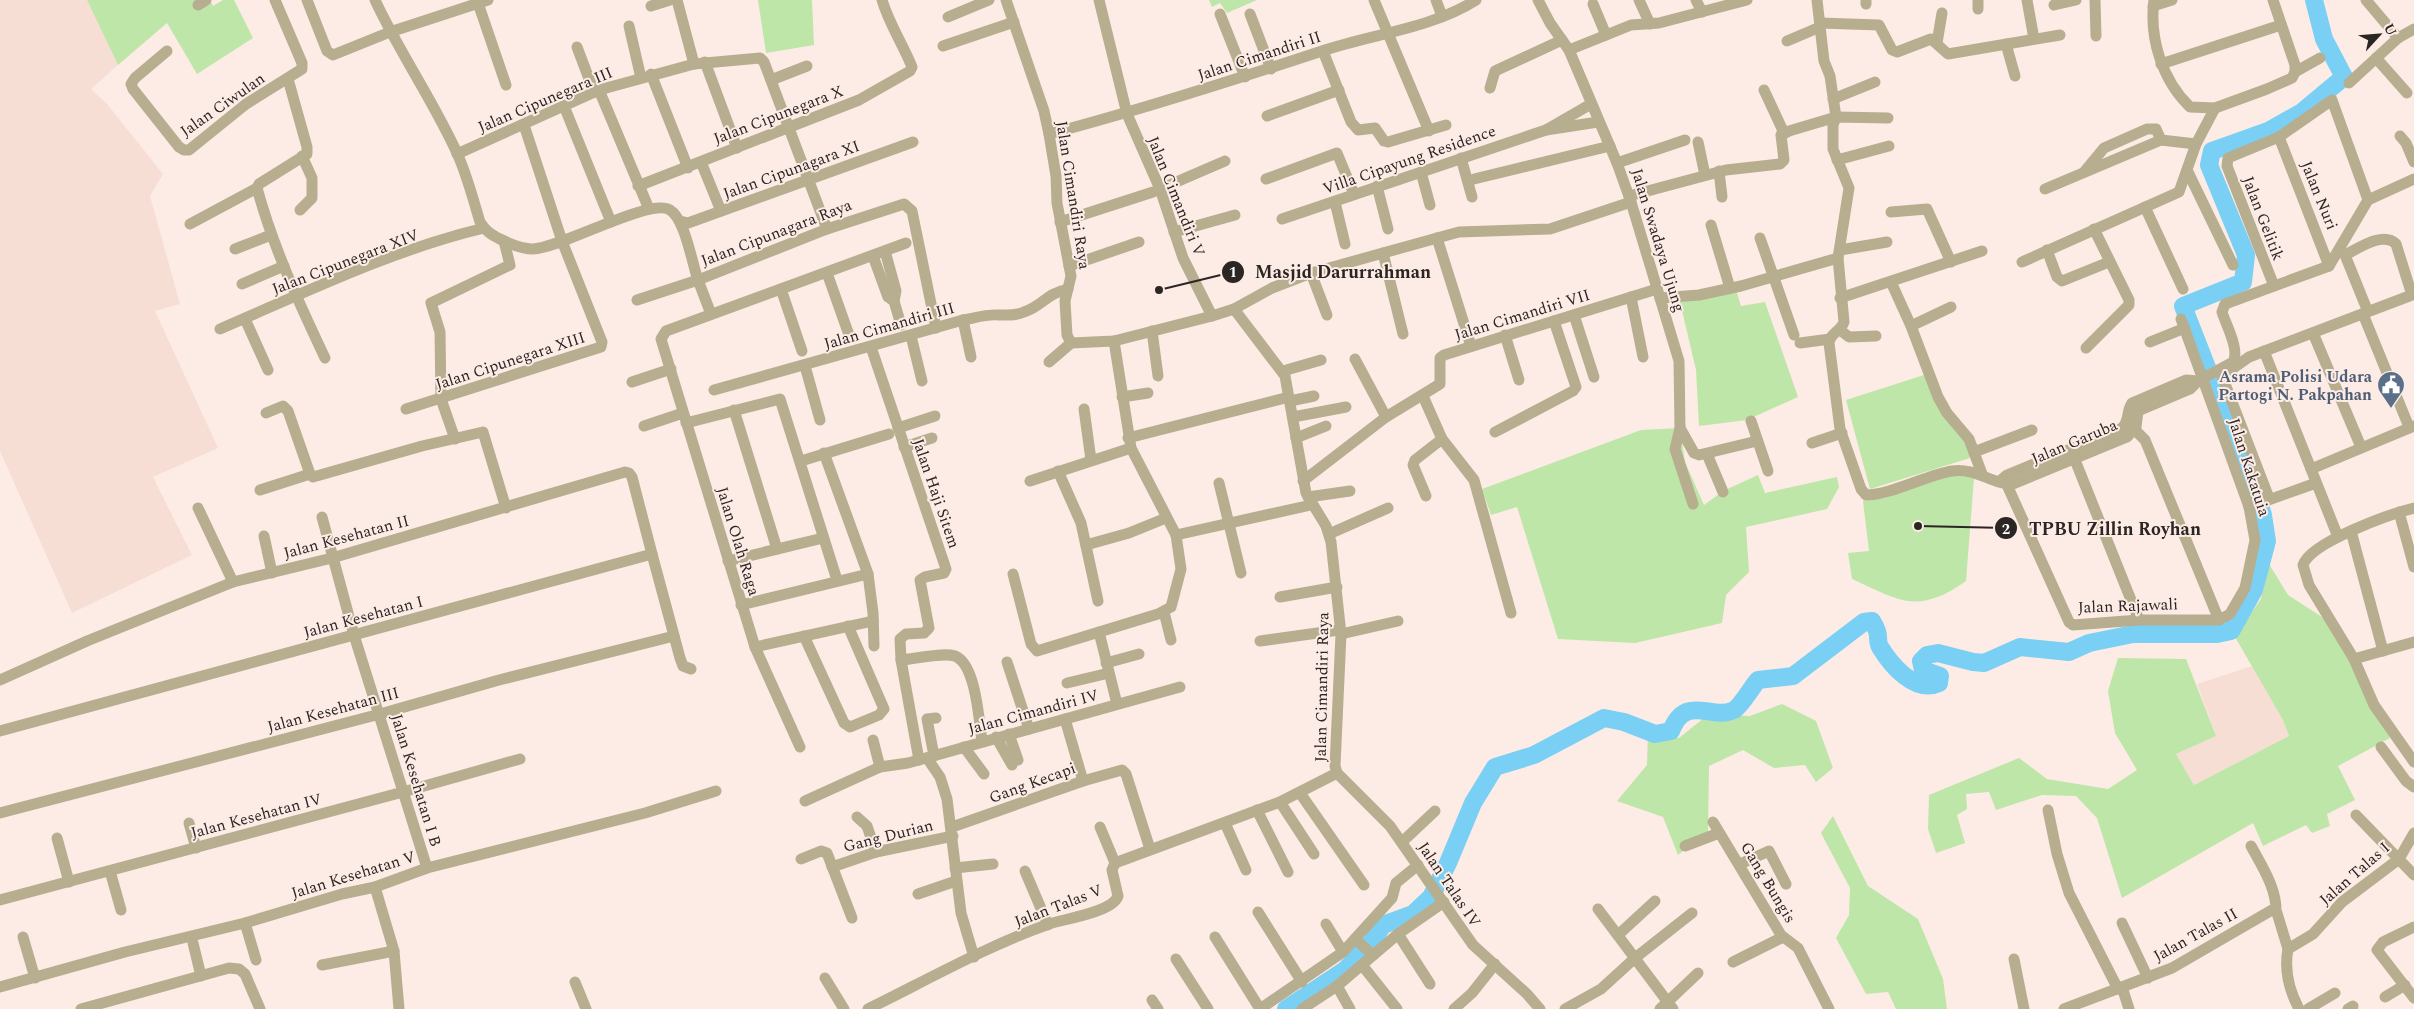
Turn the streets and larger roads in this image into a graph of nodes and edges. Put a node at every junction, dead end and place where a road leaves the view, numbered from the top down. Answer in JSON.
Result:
{"nodes":[{"id":1,"x":275,"y":0,"type":"edge"},
{"id":2,"x":307,"y":0,"type":"edge"},
{"id":3,"x":375,"y":0,"type":"edge"},
{"id":4,"x":670,"y":0,"type":"edge"},
{"id":5,"x":677,"y":0,"type":"edge"},
{"id":6,"x":882,"y":0,"type":"edge"},
{"id":7,"x":988,"y":0,"type":"edge"},
{"id":8,"x":1006,"y":0,"type":"edge"},
{"id":9,"x":1099,"y":0,"type":"edge"},
{"id":10,"x":1374,"y":0,"type":"edge"},
{"id":11,"x":1436,"y":0,"type":"edge"},
{"id":12,"x":1476,"y":0,"type":"edge"},
{"id":13,"x":1538,"y":0,"type":"edge"},
{"id":14,"x":1639,"y":0,"type":"edge"},
{"id":15,"x":1696,"y":0,"type":"edge"},
{"id":16,"x":1747,"y":0,"type":"edge"},
{"id":17,"x":1817,"y":0,"type":"edge"},
{"id":18,"x":2027,"y":0,"type":"edge"},
{"id":19,"x":2076,"y":0,"type":"edge"},
{"id":20,"x":2095,"y":0,"type":"edge"},
{"id":21,"x":2172,"y":0,"type":"edge"},
{"id":22,"x":2273,"y":0,"type":"edge"},
{"id":23,"x":2366,"y":0,"type":"edge"},
{"id":24,"x":483,"y":2,"type":"edge"},
{"id":25,"x":2153,"y":3,"type":"edge"},
{"id":26,"x":1593,"y":4,"type":"dead end"},
{"id":27,"x":2054,"y":5,"type":"dead end"},
{"id":28,"x":651,"y":6,"type":"dead end"},
{"id":29,"x":1702,"y":12,"type":"junction"},
{"id":30,"x":1942,"y":13,"type":"dead end"},
{"id":31,"x":1220,"y":14,"type":"dead end"},
{"id":32,"x":1250,"y":14,"type":"dead end"},
{"id":33,"x":1442,"y":16,"type":"junction"},
{"id":34,"x":948,"y":17,"type":"dead end"},
{"id":35,"x":1014,"y":22,"type":"junction"},
{"id":36,"x":1650,"y":24,"type":"junction"},
{"id":37,"x":1820,"y":25,"type":"junction"},
{"id":38,"x":2281,"y":25,"type":"junction"},
{"id":39,"x":629,"y":26,"type":"dead end"},
{"id":40,"x":2414,"y":29,"type":"edge"},
{"id":41,"x":390,"y":32,"type":"junction"},
{"id":42,"x":1387,"y":33,"type":"junction"},
{"id":43,"x":1606,"y":35,"type":"junction"},
{"id":44,"x":2060,"y":35,"type":"dead end"},
{"id":45,"x":2096,"y":36,"type":"dead end"},
{"id":46,"x":2398,"y":38,"type":"junction"},
{"id":47,"x":2034,"y":39,"type":"junction"},
{"id":48,"x":1562,"y":40,"type":"junction"},
{"id":49,"x":1787,"y":40,"type":"dead end"},
{"id":50,"x":1937,"y":43,"type":"junction"},
{"id":51,"x":2006,"y":44,"type":"junction"},
{"id":52,"x":943,"y":46,"type":"dead end"},
{"id":53,"x":577,"y":47,"type":"dead end"},
{"id":54,"x":1323,"y":50,"type":"junction"},
{"id":55,"x":1569,"y":50,"type":"junction"},
{"id":56,"x":168,"y":51,"type":"dead end"},
{"id":57,"x":2320,"y":58,"type":"dead end"},
{"id":58,"x":2376,"y":58,"type":"junction"},
{"id":59,"x":699,"y":63,"type":"junction"},
{"id":60,"x":2161,"y":64,"type":"junction"},
{"id":61,"x":807,"y":66,"type":"dead end"},
{"id":62,"x":1272,"y":69,"type":"junction"},
{"id":63,"x":2295,"y":72,"type":"junction"},
{"id":64,"x":646,"y":76,"type":"junction"},
{"id":65,"x":2015,"y":76,"type":"dead end"},
{"id":66,"x":1245,"y":77,"type":"junction"},
{"id":67,"x":288,"y":79,"type":"junction"},
{"id":68,"x":771,"y":80,"type":"junction"},
{"id":69,"x":1875,"y":82,"type":"dead end"},
{"id":70,"x":2349,"y":83,"type":"dead end"},
{"id":71,"x":506,"y":85,"type":"dead end"},
{"id":72,"x":1490,"y":88,"type":"dead end"},
{"id":73,"x":1339,"y":90,"type":"junction"},
{"id":74,"x":1764,"y":90,"type":"dead end"},
{"id":75,"x":597,"y":91,"type":"junction"},
{"id":76,"x":2406,"y":93,"type":"dead end"},
{"id":77,"x":1833,"y":99,"type":"junction"},
{"id":78,"x":1591,"y":104,"type":"junction"},
{"id":79,"x":564,"y":106,"type":"junction"},
{"id":80,"x":2216,"y":108,"type":"junction"},
{"id":81,"x":1576,"y":112,"type":"junction"},
{"id":82,"x":1128,"y":114,"type":"junction"},
{"id":83,"x":1266,"y":116,"type":"dead end"},
{"id":84,"x":1836,"y":117,"type":"junction"},
{"id":85,"x":1888,"y":118,"type":"dead end"},
{"id":86,"x":1598,"y":122,"type":"junction"},
{"id":87,"x":524,"y":125,"type":"junction"},
{"id":88,"x":1446,"y":125,"type":"dead end"},
{"id":89,"x":1581,"y":125,"type":"junction"},
{"id":90,"x":789,"y":127,"type":"junction"},
{"id":91,"x":1546,"y":130,"type":"junction"},
{"id":92,"x":1429,"y":131,"type":"junction"},
{"id":93,"x":1784,"y":133,"type":"junction"},
{"id":94,"x":1049,"y":134,"type":"junction"},
{"id":95,"x":2400,"y":136,"type":"dead end"},
{"id":96,"x":2279,"y":137,"type":"junction"},
{"id":97,"x":1685,"y":140,"type":"dead end"},
{"id":98,"x":913,"y":142,"type":"dead end"},
{"id":99,"x":1698,"y":142,"type":"dead end"},
{"id":100,"x":2196,"y":144,"type":"junction"},
{"id":101,"x":1610,"y":146,"type":"junction"},
{"id":102,"x":1889,"y":146,"type":"dead end"},
{"id":103,"x":737,"y":148,"type":"junction"},
{"id":104,"x":457,"y":154,"type":"junction"},
{"id":105,"x":302,"y":156,"type":"junction"},
{"id":106,"x":1461,"y":158,"type":"junction"},
{"id":107,"x":1837,"y":160,"type":"junction"},
{"id":108,"x":1225,"y":161,"type":"dead end"},
{"id":109,"x":702,"y":162,"type":"junction"},
{"id":110,"x":2414,"y":162,"type":"edge"},
{"id":111,"x":1617,"y":163,"type":"junction"},
{"id":112,"x":688,"y":168,"type":"junction"},
{"id":113,"x":2188,"y":170,"type":"junction"},
{"id":114,"x":1719,"y":171,"type":"junction"},
{"id":115,"x":1421,"y":172,"type":"junction"},
{"id":116,"x":1705,"y":174,"type":"junction"},
{"id":117,"x":1266,"y":179,"type":"dead end"},
{"id":118,"x":1474,"y":179,"type":"dead end"},
{"id":119,"x":2414,"y":179,"type":"edge"},
{"id":120,"x":808,"y":180,"type":"junction"},
{"id":121,"x":638,"y":186,"type":"junction"},
{"id":122,"x":1377,"y":186,"type":"junction"},
{"id":123,"x":257,"y":188,"type":"junction"},
{"id":124,"x":2045,"y":189,"type":"dead end"},
{"id":125,"x":1156,"y":191,"type":"junction"},
{"id":126,"x":1354,"y":194,"type":"junction"},
{"id":127,"x":1722,"y":196,"type":"dead end"},
{"id":128,"x":1472,"y":197,"type":"dead end"},
{"id":129,"x":1630,"y":199,"type":"junction"},
{"id":130,"x":2368,"y":200,"type":"junction"},
{"id":131,"x":1335,"y":202,"type":"junction"},
{"id":132,"x":1430,"y":205,"type":"dead end"},
{"id":133,"x":2145,"y":207,"type":"junction"},
{"id":134,"x":300,"y":210,"type":"dead end"},
{"id":135,"x":649,"y":210,"type":"junction"},
{"id":136,"x":721,"y":212,"type":"junction"},
{"id":137,"x":1891,"y":212,"type":"dead end"},
{"id":138,"x":1235,"y":215,"type":"dead end"},
{"id":139,"x":1282,"y":219,"type":"dead end"},
{"id":140,"x":680,"y":221,"type":"junction"},
{"id":141,"x":611,"y":222,"type":"junction"},
{"id":142,"x":1060,"y":222,"type":"junction"},
{"id":143,"x":190,"y":224,"type":"dead end"},
{"id":144,"x":1711,"y":225,"type":"dead end"},
{"id":145,"x":484,"y":228,"type":"junction"},
{"id":146,"x":827,"y":229,"type":"junction"},
{"id":147,"x":1388,"y":229,"type":"dead end"},
{"id":148,"x":2094,"y":229,"type":"junction"},
{"id":149,"x":1174,"y":232,"type":"junction"},
{"id":150,"x":271,"y":234,"type":"junction"},
{"id":151,"x":1436,"y":238,"type":"junction"},
{"id":152,"x":1760,"y":238,"type":"dead end"},
{"id":153,"x":504,"y":241,"type":"junction"},
{"id":154,"x":562,"y":241,"type":"junction"},
{"id":155,"x":1139,"y":242,"type":"dead end"},
{"id":156,"x":1887,"y":242,"type":"dead end"},
{"id":157,"x":906,"y":243,"type":"dead end"},
{"id":158,"x":1345,"y":244,"type":"dead end"},
{"id":159,"x":235,"y":249,"type":"dead end"},
{"id":160,"x":2047,"y":250,"type":"junction"},
{"id":161,"x":885,"y":251,"type":"junction"},
{"id":162,"x":1982,"y":251,"type":"dead end"},
{"id":163,"x":1383,"y":253,"type":"junction"},
{"id":164,"x":1839,"y":254,"type":"junction"},
{"id":165,"x":873,"y":256,"type":"junction"},
{"id":166,"x":1951,"y":262,"type":"junction"},
{"id":167,"x":2022,"y":262,"type":"dead end"},
{"id":168,"x":2109,"y":262,"type":"junction"},
{"id":169,"x":2233,"y":265,"type":"dead end"},
{"id":170,"x":284,"y":266,"type":"junction"},
{"id":171,"x":1069,"y":266,"type":"junction"},
{"id":172,"x":2329,"y":266,"type":"junction"},
{"id":173,"x":827,"y":273,"type":"junction"},
{"id":174,"x":1311,"y":273,"type":"junction"},
{"id":175,"x":1773,"y":276,"type":"junction"},
{"id":176,"x":698,"y":280,"type":"junction"},
{"id":177,"x":1891,"y":282,"type":"junction"},
{"id":178,"x":242,"y":284,"type":"dead end"},
{"id":179,"x":2274,"y":286,"type":"junction"},
{"id":180,"x":1730,"y":288,"type":"junction"},
{"id":181,"x":781,"y":289,"type":"junction"},
{"id":182,"x":1068,"y":289,"type":"junction"},
{"id":183,"x":2183,"y":289,"type":"dead end"},
{"id":184,"x":1659,"y":294,"type":"junction"},
{"id":185,"x":296,"y":296,"type":"junction"},
{"id":186,"x":1631,"y":297,"type":"junction"},
{"id":187,"x":1840,"y":298,"type":"junction"},
{"id":188,"x":637,"y":300,"type":"dead end"},
{"id":189,"x":2413,"y":300,"type":"edge"},
{"id":190,"x":894,"y":301,"type":"junction"},
{"id":191,"x":1952,"y":307,"type":"dead end"},
{"id":192,"x":1234,"y":309,"type":"junction"},
{"id":193,"x":2365,"y":313,"type":"junction"},
{"id":194,"x":711,"y":314,"type":"junction"},
{"id":195,"x":1326,"y":315,"type":"dead end"},
{"id":196,"x":1574,"y":315,"type":"junction"},
{"id":197,"x":1212,"y":316,"type":"junction"},
{"id":198,"x":245,"y":318,"type":"junction"},
{"id":199,"x":964,"y":320,"type":"junction"},
{"id":200,"x":1554,"y":321,"type":"junction"},
{"id":201,"x":901,"y":325,"type":"dead end"},
{"id":202,"x":1911,"y":326,"type":"junction"},
{"id":203,"x":936,"y":328,"type":"junction"},
{"id":204,"x":220,"y":329,"type":"dead end"},
{"id":205,"x":1840,"y":330,"type":"junction"},
{"id":206,"x":1152,"y":332,"type":"junction"},
{"id":207,"x":2313,"y":333,"type":"junction"},
{"id":208,"x":848,"y":334,"type":"dead end"},
{"id":209,"x":1403,"y":334,"type":"dead end"},
{"id":210,"x":1505,"y":335,"type":"junction"},
{"id":211,"x":911,"y":336,"type":"junction"},
{"id":212,"x":1876,"y":336,"type":"dead end"},
{"id":213,"x":1830,"y":339,"type":"junction"},
{"id":214,"x":1114,"y":341,"type":"junction"},
{"id":215,"x":2150,"y":342,"type":"dead end"},
{"id":216,"x":1071,"y":343,"type":"junction"},
{"id":217,"x":1471,"y":346,"type":"junction"},
{"id":218,"x":871,"y":347,"type":"junction"},
{"id":219,"x":2086,"y":348,"type":"dead end"},
{"id":220,"x":802,"y":351,"type":"dead end"},
{"id":221,"x":2264,"y":351,"type":"junction"},
{"id":222,"x":1643,"y":357,"type":"dead end"},
{"id":223,"x":325,"y":358,"type":"dead end"},
{"id":224,"x":971,"y":358,"type":"dead end"},
{"id":225,"x":1355,"y":359,"type":"dead end"},
{"id":226,"x":1321,"y":360,"type":"dead end"},
{"id":227,"x":1049,"y":362,"type":"dead end"},
{"id":228,"x":805,"y":366,"type":"junction"},
{"id":229,"x":671,"y":369,"type":"junction"},
{"id":230,"x":268,"y":370,"type":"dead end"},
{"id":231,"x":1283,"y":371,"type":"junction"},
{"id":232,"x":1158,"y":376,"type":"dead end"},
{"id":233,"x":1594,"y":377,"type":"dead end"},
{"id":234,"x":2206,"y":378,"type":"junction"},
{"id":235,"x":1519,"y":380,"type":"dead end"},
{"id":236,"x":922,"y":381,"type":"dead end"},
{"id":237,"x":632,"y":382,"type":"dead end"},
{"id":238,"x":714,"y":390,"type":"dead end"},
{"id":239,"x":1148,"y":393,"type":"dead end"},
{"id":240,"x":1122,"y":396,"type":"junction"},
{"id":241,"x":1314,"y":396,"type":"dead end"},
{"id":242,"x":1423,"y":396,"type":"junction"},
{"id":243,"x":442,"y":399,"type":"junction"},
{"id":244,"x":1289,"y":399,"type":"junction"},
{"id":245,"x":1346,"y":406,"type":"dead end"},
{"id":246,"x":406,"y":409,"type":"dead end"},
{"id":247,"x":1084,"y":409,"type":"dead end"},
{"id":248,"x":734,"y":410,"type":"junction"},
{"id":249,"x":266,"y":413,"type":"dead end"},
{"id":250,"x":935,"y":416,"type":"dead end"},
{"id":251,"x":1292,"y":417,"type":"junction"},
{"id":252,"x":1386,"y":417,"type":"junction"},
{"id":253,"x":685,"y":418,"type":"junction"},
{"id":254,"x":820,"y":420,"type":"dead end"},
{"id":255,"x":1751,"y":420,"type":"dead end"},
{"id":256,"x":644,"y":426,"type":"dead end"},
{"id":257,"x":1326,"y":426,"type":"dead end"},
{"id":258,"x":2131,"y":426,"type":"junction"},
{"id":259,"x":2412,"y":426,"type":"edge"},
{"id":260,"x":1680,"y":428,"type":"junction"},
{"id":261,"x":2032,"y":430,"type":"dead end"},
{"id":262,"x":893,"y":431,"type":"junction"},
{"id":263,"x":1495,"y":432,"type":"dead end"},
{"id":264,"x":1842,"y":433,"type":"junction"},
{"id":265,"x":932,"y":438,"type":"dead end"},
{"id":266,"x":1296,"y":438,"type":"junction"},
{"id":267,"x":455,"y":439,"type":"junction"},
{"id":268,"x":1442,"y":439,"type":"junction"},
{"id":269,"x":1757,"y":441,"type":"junction"},
{"id":270,"x":1130,"y":443,"type":"junction"},
{"id":271,"x":1812,"y":443,"type":"dead end"},
{"id":272,"x":904,"y":447,"type":"junction"},
{"id":273,"x":2361,"y":447,"type":"junction"},
{"id":274,"x":1974,"y":452,"type":"junction"},
{"id":275,"x":824,"y":454,"type":"junction"},
{"id":276,"x":1708,"y":454,"type":"junction"},
{"id":277,"x":1091,"y":460,"type":"junction"},
{"id":278,"x":2075,"y":460,"type":"junction"},
{"id":279,"x":801,"y":461,"type":"junction"},
{"id":280,"x":2311,"y":468,"type":"junction"},
{"id":281,"x":1058,"y":471,"type":"junction"},
{"id":282,"x":1768,"y":471,"type":"dead end"},
{"id":283,"x":310,"y":474,"type":"junction"},
{"id":284,"x":1982,"y":474,"type":"junction"},
{"id":285,"x":1030,"y":481,"type":"dead end"},
{"id":286,"x":1303,"y":481,"type":"junction"},
{"id":287,"x":2000,"y":482,"type":"junction"},
{"id":288,"x":1219,"y":483,"type":"dead end"},
{"id":289,"x":2316,"y":483,"type":"junction"},
{"id":290,"x":260,"y":490,"type":"dead end"},
{"id":291,"x":1350,"y":491,"type":"dead end"},
{"id":292,"x":1723,"y":492,"type":"dead end"},
{"id":293,"x":1426,"y":496,"type":"dead end"},
{"id":294,"x":2267,"y":499,"type":"junction"},
{"id":295,"x":1310,"y":501,"type":"junction"},
{"id":296,"x":1693,"y":504,"type":"dead end"},
{"id":297,"x":2251,"y":506,"type":"junction"},
{"id":298,"x":198,"y":508,"type":"dead end"},
{"id":299,"x":506,"y":508,"type":"junction"},
{"id":300,"x":1388,"y":508,"type":"dead end"},
{"id":301,"x":2414,"y":508,"type":"edge"},
{"id":302,"x":2399,"y":512,"type":"junction"},
{"id":303,"x":322,"y":518,"type":"dead end"},
{"id":304,"x":1166,"y":518,"type":"junction"},
{"id":305,"x":1229,"y":525,"type":"junction"},
{"id":306,"x":2351,"y":531,"type":"junction"},
{"id":307,"x":1329,"y":534,"type":"junction"},
{"id":308,"x":1176,"y":535,"type":"junction"},
{"id":309,"x":264,"y":536,"type":"dead end"},
{"id":310,"x":2338,"y":537,"type":"junction"},
{"id":311,"x":823,"y":538,"type":"junction"},
{"id":312,"x":1086,"y":545,"type":"junction"},
{"id":313,"x":777,"y":549,"type":"junction"},
{"id":314,"x":652,"y":554,"type":"junction"},
{"id":315,"x":332,"y":558,"type":"junction"},
{"id":316,"x":728,"y":562,"type":"junction"},
{"id":317,"x":2414,"y":567,"type":"edge"},
{"id":318,"x":272,"y":573,"type":"junction"},
{"id":319,"x":1241,"y":573,"type":"dead end"},
{"id":320,"x":868,"y":574,"type":"junction"},
{"id":321,"x":1013,"y":574,"type":"dead end"},
{"id":322,"x":837,"y":580,"type":"junction"},
{"id":323,"x":233,"y":582,"type":"junction"},
{"id":324,"x":1337,"y":588,"type":"junction"},
{"id":325,"x":1280,"y":597,"type":"dead end"},
{"id":326,"x":1098,"y":602,"type":"dead end"},
{"id":327,"x":741,"y":605,"type":"junction"},
{"id":328,"x":1164,"y":612,"type":"junction"},
{"id":329,"x":1511,"y":613,"type":"dead end"},
{"id":330,"x":873,"y":620,"type":"junction"},
{"id":331,"x":2139,"y":620,"type":"junction"},
{"id":332,"x":2219,"y":620,"type":"junction"},
{"id":333,"x":1398,"y":621,"type":"dead end"},
{"id":334,"x":848,"y":626,"type":"junction"},
{"id":335,"x":1099,"y":632,"type":"junction"},
{"id":336,"x":1340,"y":632,"type":"junction"},
{"id":337,"x":354,"y":635,"type":"junction"},
{"id":338,"x":674,"y":636,"type":"junction"},
{"id":339,"x":804,"y":636,"type":"junction"},
{"id":340,"x":1171,"y":640,"type":"dead end"},
{"id":341,"x":1260,"y":641,"type":"dead end"},
{"id":342,"x":874,"y":646,"type":"dead end"},
{"id":343,"x":2412,"y":646,"type":"edge"},
{"id":344,"x":755,"y":647,"type":"junction"},
{"id":345,"x":2383,"y":651,"type":"junction"},
{"id":346,"x":1139,"y":654,"type":"dead end"},
{"id":347,"x":2354,"y":659,"type":"junction"},
{"id":348,"x":901,"y":660,"type":"junction"},
{"id":349,"x":1007,"y":662,"type":"dead end"},
{"id":350,"x":691,"y":668,"type":"dead end"},
{"id":351,"x":1107,"y":668,"type":"junction"},
{"id":352,"x":0,"y":680,"type":"edge"},
{"id":353,"x":1067,"y":683,"type":"dead end"},
{"id":354,"x":1180,"y":688,"type":"dead end"},
{"id":355,"x":1117,"y":704,"type":"junction"},
{"id":356,"x":380,"y":714,"type":"junction"},
{"id":357,"x":936,"y":718,"type":"dead end"},
{"id":358,"x":1065,"y":719,"type":"junction"},
{"id":359,"x":1029,"y":729,"type":"junction"},
{"id":360,"x":0,"y":731,"type":"edge"},
{"id":361,"x":1009,"y":734,"type":"junction"},
{"id":362,"x":996,"y":737,"type":"junction"},
{"id":363,"x":873,"y":740,"type":"dead end"},
{"id":364,"x":982,"y":741,"type":"junction"},
{"id":365,"x":964,"y":746,"type":"junction"},
{"id":366,"x":800,"y":747,"type":"dead end"},
{"id":367,"x":2380,"y":747,"type":"dead end"},
{"id":368,"x":927,"y":758,"type":"junction"},
{"id":369,"x":520,"y":759,"type":"dead end"},
{"id":370,"x":2414,"y":762,"type":"edge"},
{"id":371,"x":880,"y":767,"type":"junction"},
{"id":372,"x":1337,"y":773,"type":"junction"},
{"id":373,"x":984,"y":774,"type":"dead end"},
{"id":374,"x":1083,"y":781,"type":"junction"},
{"id":375,"x":2414,"y":787,"type":"edge"},
{"id":376,"x":716,"y":791,"type":"dead end"},
{"id":377,"x":403,"y":792,"type":"junction"},
{"id":378,"x":1300,"y":792,"type":"junction"},
{"id":379,"x":805,"y":801,"type":"dead end"},
{"id":380,"x":1280,"y":802,"type":"junction"},
{"id":381,"x":1257,"y":810,"type":"junction"},
{"id":382,"x":2048,"y":810,"type":"dead end"},
{"id":383,"x":1435,"y":811,"type":"dead end"},
{"id":384,"x":0,"y":813,"type":"edge"},
{"id":385,"x":2356,"y":815,"type":"dead end"},
{"id":386,"x":857,"y":817,"type":"dead end"},
{"id":387,"x":1712,"y":822,"type":"dead end"},
{"id":388,"x":189,"y":823,"type":"dead end"},
{"id":389,"x":1225,"y":823,"type":"junction"},
{"id":390,"x":1100,"y":827,"type":"dead end"},
{"id":391,"x":952,"y":832,"type":"junction"},
{"id":392,"x":2414,"y":832,"type":"edge"},
{"id":393,"x":1719,"y":833,"type":"junction"},
{"id":394,"x":57,"y":838,"type":"dead end"},
{"id":395,"x":1402,"y":842,"type":"junction"},
{"id":396,"x":1685,"y":846,"type":"dead end"},
{"id":397,"x":2251,"y":846,"type":"dead end"},
{"id":398,"x":196,"y":848,"type":"junction"},
{"id":399,"x":1150,"y":849,"type":"junction"},
{"id":400,"x":876,"y":852,"type":"junction"},
{"id":401,"x":1314,"y":854,"type":"dead end"},
{"id":402,"x":2398,"y":859,"type":"junction"},
{"id":403,"x":801,"y":860,"type":"dead end"},
{"id":404,"x":993,"y":864,"type":"dead end"},
{"id":405,"x":1115,"y":864,"type":"junction"},
{"id":406,"x":1740,"y":864,"type":"junction"},
{"id":407,"x":1418,"y":865,"type":"junction"},
{"id":408,"x":832,"y":867,"type":"junction"},
{"id":409,"x":427,"y":868,"type":"junction"},
{"id":410,"x":956,"y":868,"type":"junction"},
{"id":411,"x":1246,"y":870,"type":"dead end"},
{"id":412,"x":110,"y":871,"type":"junction"},
{"id":413,"x":1025,"y":871,"type":"dead end"},
{"id":414,"x":1288,"y":872,"type":"dead end"},
{"id":415,"x":2414,"y":875,"type":"edge"},
{"id":416,"x":956,"y":881,"type":"junction"},
{"id":417,"x":69,"y":882,"type":"junction"},
{"id":418,"x":1364,"y":884,"type":"dead end"},
{"id":419,"x":1786,"y":884,"type":"dead end"},
{"id":420,"x":375,"y":887,"type":"junction"},
{"id":421,"x":918,"y":894,"type":"dead end"},
{"id":422,"x":1442,"y":899,"type":"junction"},
{"id":423,"x":0,"y":900,"type":"edge"},
{"id":424,"x":1655,"y":901,"type":"dead end"},
{"id":425,"x":1598,"y":909,"type":"dead end"},
{"id":426,"x":121,"y":910,"type":"dead end"},
{"id":427,"x":1258,"y":912,"type":"dead end"},
{"id":428,"x":2276,"y":912,"type":"junction"},
{"id":429,"x":1692,"y":913,"type":"dead end"},
{"id":430,"x":852,"y":918,"type":"dead end"},
{"id":431,"x":245,"y":923,"type":"junction"},
{"id":432,"x":2122,"y":923,"type":"dead end"},
{"id":433,"x":1048,"y":924,"type":"junction"},
{"id":434,"x":1326,"y":924,"type":"dead end"},
{"id":435,"x":2414,"y":927,"type":"edge"},
{"id":436,"x":1398,"y":934,"type":"junction"},
{"id":437,"x":1618,"y":935,"type":"junction"},
{"id":438,"x":1215,"y":937,"type":"dead end"},
{"id":439,"x":1783,"y":937,"type":"junction"},
{"id":440,"x":23,"y":938,"type":"dead end"},
{"id":441,"x":1355,"y":939,"type":"junction"},
{"id":442,"x":193,"y":943,"type":"dead end"},
{"id":443,"x":2288,"y":949,"type":"junction"},
{"id":444,"x":394,"y":951,"type":"junction"},
{"id":445,"x":1343,"y":952,"type":"junction"},
{"id":446,"x":1369,"y":952,"type":"junction"},
{"id":447,"x":974,"y":957,"type":"junction"},
{"id":448,"x":1635,"y":958,"type":"junction"},
{"id":449,"x":1176,"y":959,"type":"dead end"},
{"id":450,"x":2014,"y":959,"type":"dead end"},
{"id":451,"x":256,"y":960,"type":"dead end"},
{"id":452,"x":1733,"y":962,"type":"dead end"},
{"id":453,"x":1495,"y":964,"type":"junction"},
{"id":454,"x":322,"y":965,"type":"dead end"},
{"id":455,"x":1362,"y":965,"type":"junction"},
{"id":456,"x":1698,"y":973,"type":"dead end"},
{"id":457,"x":201,"y":976,"type":"junction"},
{"id":458,"x":35,"y":978,"type":"junction"},
{"id":459,"x":825,"y":978,"type":"dead end"},
{"id":460,"x":2148,"y":978,"type":"junction"},
{"id":461,"x":575,"y":982,"type":"dead end"},
{"id":462,"x":1302,"y":982,"type":"junction"},
{"id":463,"x":1430,"y":984,"type":"dead end"},
{"id":464,"x":2405,"y":985,"type":"junction"},
{"id":465,"x":1337,"y":986,"type":"junction"},
{"id":466,"x":0,"y":987,"type":"edge"},
{"id":467,"x":2120,"y":988,"type":"junction"},
{"id":468,"x":2336,"y":993,"type":"dead end"},
{"id":469,"x":2385,"y":997,"type":"dead end"},
{"id":470,"x":120,"y":998,"type":"junction"},
{"id":471,"x":2414,"y":998,"type":"edge"},
{"id":472,"x":1534,"y":1007,"type":"edge"},
{"id":473,"x":1667,"y":1007,"type":"edge"},
{"id":474,"x":81,"y":1009,"type":"edge"},
{"id":475,"x":126,"y":1009,"type":"edge"},
{"id":476,"x":260,"y":1009,"type":"edge"},
{"id":477,"x":399,"y":1009,"type":"edge"},
{"id":478,"x":586,"y":1009,"type":"edge"},
{"id":479,"x":844,"y":1009,"type":"edge"},
{"id":480,"x":868,"y":1009,"type":"edge"},
{"id":481,"x":1208,"y":1009,"type":"edge"},
{"id":482,"x":1304,"y":1009,"type":"edge"},
{"id":483,"x":1350,"y":1009,"type":"edge"},
{"id":484,"x":1397,"y":1009,"type":"edge"},
{"id":485,"x":1454,"y":1009,"type":"edge"},
{"id":486,"x":1564,"y":1009,"type":"edge"},
{"id":487,"x":1829,"y":1009,"type":"edge"},
{"id":488,"x":2024,"y":1009,"type":"edge"},
{"id":489,"x":2064,"y":1009,"type":"edge"},
{"id":490,"x":2129,"y":1009,"type":"edge"},
{"id":491,"x":2299,"y":1009,"type":"edge"},
{"id":492,"x":2308,"y":1009,"type":"edge"}],
"edges":[{"from":1,"to":67,"type":"street","name":"Jalan Ciwulan"},
{"from":2,"to":41,"type":"street"},
{"from":3,"to":41,"type":"street"},
{"from":4,"to":28,"type":"street"},
{"from":5,"to":59,"type":"street"},
{"from":6,"to":90,"type":"street","name":"Jalan Cipunegara X"},
{"from":7,"to":34,"type":"street"},
{"from":8,"to":35,"type":"street","name":"Jalan Cimandiri Raya"},
{"from":9,"to":82,"type":"street","name":"Jalan Cimandiri V"},
{"from":10,"to":42,"type":"street"},
{"from":11,"to":33,"type":"street"},
{"from":12,"to":33,"type":"street","name":"Jalan Cimandiri II"},
{"from":13,"to":48,"type":"street","name":"Jalan Swadaya Ujung"},
{"from":14,"to":36,"type":"street"},
{"from":15,"to":29,"type":"street"},
{"from":16,"to":29,"type":"street"},
{"from":17,"to":37,"type":"street"},
{"from":18,"to":47,"type":"street"},
{"from":19,"to":27,"type":"street"},
{"from":20,"to":45,"type":"street"},
{"from":21,"to":25,"type":"street"},
{"from":22,"to":38,"type":"street"},
{"from":23,"to":46,"type":"street"},
{"from":24,"to":41,"type":"street"},
{"from":24,"to":71,"type":"street"},
{"from":25,"to":60,"type":"street"},
{"from":26,"to":43,"type":"street"},
{"from":29,"to":36,"type":"street"},
{"from":30,"to":50,"type":"street"},
{"from":31,"to":66,"type":"street"},
{"from":32,"to":62,"type":"street"},
{"from":33,"to":42,"type":"street","name":"Jalan Cimandiri II"},
{"from":35,"to":52,"type":"street"},
{"from":35,"to":94,"type":"street","name":"Jalan Cimandiri Raya"},
{"from":36,"to":43,"type":"street"},
{"from":37,"to":49,"type":"street"},
{"from":37,"to":50,"type":"street"},
{"from":37,"to":77,"type":"street"},
{"from":38,"to":60,"type":"street"},
{"from":38,"to":63,"type":"street"},
{"from":39,"to":64,"type":"street"},
{"from":40,"to":46,"type":"street"},
{"from":41,"to":104,"type":"street"},
{"from":42,"to":54,"type":"street","name":"Jalan Cimandiri II"},
{"from":42,"to":92,"type":"street"},
{"from":43,"to":55,"type":"street"},
{"from":44,"to":47,"type":"street"},
{"from":46,"to":58,"type":"street"},
{"from":47,"to":51,"type":"street"},
{"from":48,"to":55,"type":"street","name":"Jalan Swadaya Ujung"},
{"from":48,"to":72,"type":"street"},
{"from":50,"to":51,"type":"street"},
{"from":51,"to":65,"type":"street"},
{"from":53,"to":75,"type":"street"},
{"from":54,"to":62,"type":"street","name":"Jalan Cimandiri II"},
{"from":54,"to":73,"type":"street"},
{"from":55,"to":78,"type":"street","name":"Jalan Swadaya Ujung"},
{"from":56,"to":67,"type":"street","name":"Jalan Ciwulan"},
{"from":57,"to":63,"type":"street"},
{"from":58,"to":70,"type":"street"},
{"from":58,"to":76,"type":"street"},
{"from":59,"to":64,"type":"street","name":"Jalan Cipunegara III"},
{"from":59,"to":68,"type":"street","name":"Jalan Cipunegara III"},
{"from":59,"to":103,"type":"street"},
{"from":60,"to":80,"type":"street"},
{"from":61,"to":68,"type":"street"},
{"from":62,"to":66,"type":"street","name":"Jalan Cimandiri II"},
{"from":63,"to":80,"type":"street"},
{"from":64,"to":75,"type":"street","name":"Jalan Cipunegara III"},
{"from":64,"to":112,"type":"street"},
{"from":66,"to":82,"type":"street","name":"Jalan Cimandiri II"},
{"from":67,"to":105,"type":"street"},
{"from":68,"to":90,"type":"street","name":"Jalan Cipunegara III"},
{"from":69,"to":77,"type":"street"},
{"from":73,"to":83,"type":"street"},
{"from":73,"to":92,"type":"street"},
{"from":74,"to":93,"type":"street"},
{"from":75,"to":79,"type":"street","name":"Jalan Cipunegara III"},
{"from":75,"to":121,"type":"street"},
{"from":77,"to":84,"type":"street"},
{"from":78,"to":81,"type":"street","name":"Villa Cipayung Residence"},
{"from":78,"to":86,"type":"street","name":"Jalan Swadaya Ujung"},
{"from":79,"to":87,"type":"street","name":"Jalan Cipunegara III"},
{"from":79,"to":141,"type":"street"},
{"from":80,"to":100,"type":"street"},
{"from":81,"to":89,"type":"street"},
{"from":81,"to":91,"type":"street","name":"Villa Cipayung Residence"},
{"from":82,"to":94,"type":"street","name":"Jalan Cimandiri II"},
{"from":82,"to":125,"type":"street","name":"Jalan Cimandiri V"},
{"from":84,"to":85,"type":"street"},
{"from":84,"to":93,"type":"street"},
{"from":84,"to":107,"type":"street"},
{"from":86,"to":89,"type":"street","name":"Villa Cipayung Residence"},
{"from":86,"to":101,"type":"street","name":"Jalan Swadaya Ujung"},
{"from":87,"to":104,"type":"street","name":"Jalan Cipunegara III"},
{"from":87,"to":154,"type":"street"},
{"from":88,"to":92,"type":"street"},
{"from":89,"to":91,"type":"street","name":"Villa Cipayung Residence"},
{"from":90,"to":103,"type":"street","name":"Jalan Cipunegara X"},
{"from":90,"to":120,"type":"street","name":"Jalan Cipunegara III"},
{"from":91,"to":106,"type":"street","name":"Villa Cipayung Residence"},
{"from":93,"to":114,"type":"street"},
{"from":94,"to":142,"type":"street","name":"Jalan Cimandiri Raya"},
{"from":95,"to":110,"type":"street"},
{"from":96,"to":130,"type":"street"},
{"from":96,"to":172,"type":"street","name":"Jalan Nuri"},
{"from":96,"to":179,"type":"street","name":"Jalan Gelitik"},
{"from":97,"to":111,"type":"street"},
{"from":98,"to":120,"type":"street","name":"Jalan Cipunagara XI"},
{"from":99,"to":116,"type":"street"},
{"from":100,"to":113,"type":"street"},
{"from":100,"to":124,"type":"street"},
{"from":101,"to":111,"type":"street","name":"Jalan Swadaya Ujung"},
{"from":101,"to":118,"type":"street"},
{"from":102,"to":107,"type":"street"},
{"from":103,"to":109,"type":"street","name":"Jalan Cipunegara X"},
{"from":104,"to":145,"type":"street"},
{"from":105,"to":123,"type":"street"},
{"from":105,"to":134,"type":"street"},
{"from":106,"to":115,"type":"street","name":"Villa Cipayung Residence"},
{"from":106,"to":128,"type":"street"},
{"from":107,"to":164,"type":"street"},
{"from":108,"to":125,"type":"street"},
{"from":109,"to":112,"type":"street","name":"Jalan Cipunegara X"},
{"from":109,"to":136,"type":"street"},
{"from":111,"to":129,"type":"street","name":"Jalan Swadaya Ujung"},
{"from":112,"to":121,"type":"street","name":"Jalan Cipunegara X"},
{"from":113,"to":133,"type":"street"},
{"from":113,"to":169,"type":"street"},
{"from":114,"to":116,"type":"street"},
{"from":114,"to":127,"type":"street"},
{"from":115,"to":122,"type":"street","name":"Villa Cipayung Residence"},
{"from":115,"to":132,"type":"street"},
{"from":116,"to":129,"type":"street"},
{"from":117,"to":126,"type":"street"},
{"from":119,"to":130,"type":"street"},
{"from":120,"to":136,"type":"street","name":"Jalan Cipunagara XI"},
{"from":120,"to":146,"type":"street","name":"Jalan Cipunegara III"},
{"from":121,"to":135,"type":"street"},
{"from":122,"to":126,"type":"street","name":"Villa Cipayung Residence"},
{"from":122,"to":147,"type":"street"},
{"from":123,"to":143,"type":"street"},
{"from":123,"to":150,"type":"street"},
{"from":125,"to":142,"type":"street"},
{"from":125,"to":149,"type":"street","name":"Jalan Cimandiri V"},
{"from":126,"to":131,"type":"street","name":"Villa Cipayung Residence"},
{"from":129,"to":151,"type":"street"},
{"from":129,"to":184,"type":"street","name":"Jalan Swadaya Ujung"},
{"from":130,"to":172,"type":"street"},
{"from":131,"to":139,"type":"street","name":"Villa Cipayung Residence"},
{"from":131,"to":158,"type":"street"},
{"from":133,"to":148,"type":"street"},
{"from":133,"to":183,"type":"street"},
{"from":135,"to":140,"type":"street"},
{"from":135,"to":141,"type":"street"},
{"from":136,"to":140,"type":"street","name":"Jalan Cipunagara XI"},
{"from":137,"to":166,"type":"street"},
{"from":138,"to":149,"type":"street"},
{"from":140,"to":176,"type":"street","name":"Jalan Cipunagara Raya"},
{"from":141,"to":154,"type":"street"},
{"from":142,"to":171,"type":"street","name":"Jalan Cimandiri Raya"},
{"from":144,"to":180,"type":"street"},
{"from":145,"to":153,"type":"street"},
{"from":145,"to":185,"type":"street","name":"Jalan Cipunegara XIV"},
{"from":146,"to":176,"type":"street","name":"Jalan Cipunagara Raya"},
{"from":146,"to":203,"type":"street","name":"Jalan Cipunagara Raya"},
{"from":148,"to":160,"type":"street"},
{"from":148,"to":168,"type":"street"},
{"from":149,"to":197,"type":"street","name":"Jalan Cimandiri V"},
{"from":150,"to":159,"type":"street"},
{"from":150,"to":170,"type":"street"},
{"from":151,"to":163,"type":"street"},
{"from":151,"to":217,"type":"street"},
{"from":152,"to":175,"type":"street"},
{"from":153,"to":154,"type":"street"},
{"from":153,"to":243,"type":"street"},
{"from":154,"to":243,"type":"street","name":"Jalan Cipunegara XIII"},
{"from":155,"to":171,"type":"street"},
{"from":156,"to":164,"type":"street","name":"Jalan Cimandiri VII"},
{"from":157,"to":161,"type":"street"},
{"from":160,"to":167,"type":"street"},
{"from":160,"to":168,"type":"street"},
{"from":161,"to":165,"type":"street"},
{"from":161,"to":190,"type":"street"},
{"from":162,"to":166,"type":"street"},
{"from":163,"to":174,"type":"street"},
{"from":163,"to":209,"type":"street"},
{"from":164,"to":175,"type":"street","name":"Jalan Cimandiri VII"},
{"from":164,"to":187,"type":"street"},
{"from":165,"to":173,"type":"street"},
{"from":165,"to":190,"type":"street"},
{"from":166,"to":177,"type":"street"},
{"from":168,"to":219,"type":"street"},
{"from":170,"to":178,"type":"street"},
{"from":170,"to":185,"type":"street"},
{"from":171,"to":182,"type":"street","name":"Jalan Cimandiri Raya"},
{"from":172,"to":179,"type":"street"},
{"from":173,"to":181,"type":"street"},
{"from":173,"to":208,"type":"street"},
{"from":174,"to":192,"type":"street"},
{"from":174,"to":195,"type":"street"},
{"from":175,"to":180,"type":"street","name":"Jalan Cimandiri VII"},
{"from":175,"to":213,"type":"street"},
{"from":176,"to":188,"type":"street"},
{"from":176,"to":194,"type":"street"},
{"from":177,"to":187,"type":"street"},
{"from":177,"to":202,"type":"street"},
{"from":179,"to":234,"type":"street"},
{"from":180,"to":184,"type":"street","name":"Jalan Cimandiri VII"},
{"from":181,"to":194,"type":"street"},
{"from":181,"to":220,"type":"street"},
{"from":182,"to":199,"type":"street","name":"Jalan Cimandiri III"},
{"from":182,"to":216,"type":"street","name":"Jalan Cimandiri Raya"},
{"from":184,"to":186,"type":"street","name":"Jalan Cimandiri VII"},
{"from":184,"to":260,"type":"street","name":"Jalan Swadaya Ujung"},
{"from":185,"to":198,"type":"street","name":"Jalan Cipunegara XIV"},
{"from":185,"to":223,"type":"street"},
{"from":186,"to":196,"type":"street","name":"Jalan Cimandiri VII"},
{"from":186,"to":222,"type":"street"},
{"from":187,"to":205,"type":"street"},
{"from":189,"to":193,"type":"street"},
{"from":189,"to":193,"type":"street"},
{"from":190,"to":201,"type":"street"},
{"from":191,"to":202,"type":"street"},
{"from":192,"to":197,"type":"street"},
{"from":192,"to":231,"type":"street","name":"Jalan Cimandiri Raya"},
{"from":193,"to":207,"type":"street"},
{"from":193,"to":259,"type":"street"},
{"from":194,"to":229,"type":"street","name":"Jalan Olah Raga"},
{"from":196,"to":200,"type":"street","name":"Jalan Cimandiri VII"},
{"from":196,"to":233,"type":"street"},
{"from":197,"to":206,"type":"street"},
{"from":198,"to":204,"type":"street","name":"Jalan Cipunegara XIV"},
{"from":198,"to":230,"type":"street"},
{"from":199,"to":203,"type":"street","name":"Jalan Cimandiri III"},
{"from":199,"to":224,"type":"street"},
{"from":200,"to":210,"type":"street","name":"Jalan Cimandiri VII"},
{"from":200,"to":263,"type":"street"},
{"from":202,"to":274,"type":"street"},
{"from":203,"to":211,"type":"street","name":"Jalan Cimandiri III"},
{"from":205,"to":212,"type":"street"},
{"from":205,"to":213,"type":"street"},
{"from":206,"to":214,"type":"street"},
{"from":206,"to":232,"type":"street"},
{"from":207,"to":221,"type":"street"},
{"from":207,"to":273,"type":"street"},
{"from":210,"to":217,"type":"street","name":"Jalan Cimandiri VII"},
{"from":210,"to":235,"type":"street"},
{"from":211,"to":218,"type":"street","name":"Jalan Cimandiri III"},
{"from":211,"to":236,"type":"street"},
{"from":213,"to":264,"type":"street"},
{"from":214,"to":216,"type":"street"},
{"from":214,"to":240,"type":"street"},
{"from":215,"to":234,"type":"street","name":"Jalan Kakatuia"},
{"from":216,"to":227,"type":"street"},
{"from":217,"to":242,"type":"street","name":"Jalan Cimandiri VII"},
{"from":218,"to":228,"type":"street","name":"Jalan Cimandiri III"},
{"from":218,"to":262,"type":"street","name":"Jalan Haji Sitem"},
{"from":221,"to":280,"type":"street"},
{"from":221,"to":294,"type":"street"},
{"from":225,"to":252,"type":"street"},
{"from":226,"to":231,"type":"street"},
{"from":228,"to":238,"type":"street","name":"Jalan Cimandiri III"},
{"from":228,"to":254,"type":"street"},
{"from":229,"to":237,"type":"street"},
{"from":229,"to":253,"type":"street","name":"Jalan Olah Raga"},
{"from":231,"to":244,"type":"street","name":"Jalan Cimandiri Raya"},
{"from":234,"to":258,"type":"street","name":"Jalan Garuba"},
{"from":234,"to":297,"type":"street","name":"Jalan Kakatuia"},
{"from":239,"to":240,"type":"street"},
{"from":240,"to":270,"type":"street"},
{"from":241,"to":244,"type":"street"},
{"from":242,"to":252,"type":"street","name":"Jalan Cimandiri VII"},
{"from":242,"to":268,"type":"street"},
{"from":243,"to":246,"type":"street","name":"Jalan Cipunegara XIII"},
{"from":243,"to":267,"type":"street"},
{"from":244,"to":251,"type":"street","name":"Jalan Cimandiri Raya"},
{"from":244,"to":270,"type":"street"},
{"from":245,"to":251,"type":"street"},
{"from":247,"to":277,"type":"street"},
{"from":248,"to":253,"type":"street"},
{"from":248,"to":279,"type":"street"},
{"from":248,"to":313,"type":"street"},
{"from":249,"to":283,"type":"street"},
{"from":250,"to":262,"type":"street"},
{"from":251,"to":266,"type":"street","name":"Jalan Cimandiri Raya"},
{"from":252,"to":286,"type":"street","name":"Jalan Cimandiri VII"},
{"from":253,"to":256,"type":"street"},
{"from":253,"to":316,"type":"street","name":"Jalan Olah Raga"},
{"from":255,"to":269,"type":"street"},
{"from":257,"to":266,"type":"street"},
{"from":258,"to":278,"type":"street","name":"Jalan Garuba"},
{"from":258,"to":287,"type":"street","name":"Jalan Garuba"},
{"from":258,"to":332,"type":"street"},
{"from":259,"to":273,"type":"street"},
{"from":260,"to":276,"type":"street"},
{"from":260,"to":296,"type":"street","name":"Jalan Swadaya Ujung"},
{"from":261,"to":274,"type":"street"},
{"from":262,"to":272,"type":"street","name":"Jalan Haji Sitem"},
{"from":262,"to":275,"type":"street"},
{"from":264,"to":271,"type":"street"},
{"from":264,"to":284,"type":"street"},
{"from":265,"to":272,"type":"street"},
{"from":266,"to":286,"type":"street","name":"Jalan Cimandiri Raya"},
{"from":267,"to":283,"type":"street"},
{"from":267,"to":299,"type":"street"},
{"from":268,"to":293,"type":"street"},
{"from":268,"to":329,"type":"street"},
{"from":269,"to":276,"type":"street"},
{"from":269,"to":282,"type":"street"},
{"from":270,"to":277,"type":"street"},
{"from":270,"to":304,"type":"street"},
{"from":272,"to":348,"type":"street","name":"Jalan Haji Sitem"},
{"from":273,"to":280,"type":"street"},
{"from":274,"to":284,"type":"street"},
{"from":275,"to":279,"type":"street"},
{"from":275,"to":320,"type":"street"},
{"from":276,"to":292,"type":"street"},
{"from":277,"to":281,"type":"street"},
{"from":278,"to":287,"type":"street","name":"Jalan Garuba"},
{"from":278,"to":331,"type":"street"},
{"from":279,"to":311,"type":"street"},
{"from":280,"to":289,"type":"street"},
{"from":281,"to":285,"type":"street"},
{"from":281,"to":312,"type":"street"},
{"from":283,"to":290,"type":"street"},
{"from":284,"to":287,"type":"street"},
{"from":286,"to":295,"type":"street","name":"Jalan Cimandiri Raya"},
{"from":287,"to":331,"type":"street","name":"Jalan Rajawali"},
{"from":288,"to":305,"type":"street"},
{"from":289,"to":294,"type":"street"},
{"from":289,"to":310,"type":"street"},
{"from":291,"to":295,"type":"street"},
{"from":294,"to":297,"type":"street"},
{"from":295,"to":305,"type":"street"},
{"from":295,"to":307,"type":"street","name":"Jalan Cimandiri Raya"},
{"from":297,"to":332,"type":"street","name":"Jalan Kakatuia"},
{"from":298,"to":323,"type":"street"},
{"from":299,"to":314,"type":"street","name":"Jalan Kesehatan II"},
{"from":299,"to":315,"type":"street","name":"Jalan Kesehatan II"},
{"from":300,"to":307,"type":"street"},
{"from":301,"to":302,"type":"street"},
{"from":302,"to":306,"type":"street"},
{"from":302,"to":317,"type":"street"},
{"from":303,"to":315,"type":"street","name":"Jalan Kesehatan I B"},
{"from":304,"to":308,"type":"street"},
{"from":304,"to":312,"type":"street"},
{"from":305,"to":308,"type":"street"},
{"from":305,"to":319,"type":"street"},
{"from":306,"to":310,"type":"street"},
{"from":306,"to":345,"type":"street"},
{"from":307,"to":324,"type":"street","name":"Jalan Cimandiri Raya"},
{"from":308,"to":328,"type":"street"},
{"from":309,"to":318,"type":"street"},
{"from":310,"to":347,"type":"street"},
{"from":311,"to":313,"type":"street"},
{"from":311,"to":322,"type":"street"},
{"from":312,"to":326,"type":"street"},
{"from":313,"to":316,"type":"street"},
{"from":314,"to":337,"type":"street","name":"Jalan Kesehatan I"},
{"from":314,"to":338,"type":"street"},
{"from":315,"to":318,"type":"street","name":"Jalan Kesehatan II"},
{"from":315,"to":337,"type":"street","name":"Jalan Kesehatan I B"},
{"from":316,"to":327,"type":"street","name":"Jalan Olah Raga"},
{"from":318,"to":323,"type":"street","name":"Jalan Kesehatan II"},
{"from":320,"to":322,"type":"street"},
{"from":320,"to":330,"type":"street"},
{"from":321,"to":335,"type":"street"},
{"from":322,"to":327,"type":"street"},
{"from":323,"to":352,"type":"street","name":"Jalan Kesehatan II"},
{"from":324,"to":325,"type":"street"},
{"from":324,"to":336,"type":"street","name":"Jalan Cimandiri Raya"},
{"from":327,"to":344,"type":"street","name":"Jalan Olah Raga"},
{"from":328,"to":335,"type":"street"},
{"from":328,"to":340,"type":"street"},
{"from":330,"to":334,"type":"street"},
{"from":330,"to":342,"type":"street"},
{"from":331,"to":332,"type":"street","name":"Jalan Rajawali"},
{"from":333,"to":336,"type":"street"},
{"from":334,"to":339,"type":"street"},
{"from":334,"to":339,"type":"street"},
{"from":335,"to":351,"type":"street","name":"Jalan Cimandiri IV"},
{"from":336,"to":341,"type":"street"},
{"from":336,"to":372,"type":"street","name":"Jalan Cimandiri Raya"},
{"from":337,"to":356,"type":"street","name":"Jalan Kesehatan I B"},
{"from":337,"to":360,"type":"street","name":"Jalan Kesehatan I"},
{"from":338,"to":350,"type":"street"},
{"from":338,"to":356,"type":"street","name":"Jalan Kesehatan III"},
{"from":339,"to":344,"type":"street"},
{"from":343,"to":345,"type":"street"},
{"from":344,"to":366,"type":"street","name":"Jalan Olah Raga"},
{"from":345,"to":347,"type":"street"},
{"from":346,"to":351,"type":"street"},
{"from":347,"to":370,"type":"street"},
{"from":348,"to":364,"type":"street"},
{"from":348,"to":368,"type":"street","name":"Jalan Haji Sitem"},
{"from":349,"to":359,"type":"street"},
{"from":351,"to":353,"type":"street"},
{"from":351,"to":355,"type":"street","name":"Jalan Cimandiri IV"},
{"from":354,"to":355,"type":"street"},
{"from":355,"to":358,"type":"street","name":"Jalan Cimandiri IV"},
{"from":356,"to":377,"type":"street","name":"Jalan Kesehatan I B"},
{"from":356,"to":384,"type":"street","name":"Jalan Kesehatan III"},
{"from":357,"to":368,"type":"street"},
{"from":358,"to":359,"type":"street","name":"Jalan Cimandiri IV"},
{"from":358,"to":374,"type":"street"},
{"from":359,"to":361,"type":"street","name":"Jalan Cimandiri IV"},
{"from":361,"to":362,"type":"street","name":"Jalan Cimandiri IV"},
{"from":361,"to":362,"type":"street"},
{"from":362,"to":364,"type":"street","name":"Jalan Cimandiri IV"},
{"from":363,"to":371,"type":"street"},
{"from":364,"to":365,"type":"street","name":"Jalan Cimandiri IV"},
{"from":365,"to":368,"type":"street","name":"Jalan Cimandiri IV"},
{"from":365,"to":373,"type":"street"},
{"from":367,"to":375,"type":"street"},
{"from":368,"to":371,"type":"street","name":"Jalan Cimandiri IV"},
{"from":368,"to":391,"type":"street","name":"Jalan Haji Sitem"},
{"from":369,"to":377,"type":"street","name":"Jalan Kesehatan IV"},
{"from":371,"to":379,"type":"street","name":"Jalan Cimandiri IV"},
{"from":372,"to":378,"type":"street","name":"Jalan Talas V"},
{"from":372,"to":395,"type":"street","name":"Jalan Talas IV"},
{"from":374,"to":391,"type":"street","name":"Gang Kecapi"},
{"from":374,"to":399,"type":"street","name":"Gang Kecapi"},
{"from":376,"to":409,"type":"street","name":"Jalan Kesehatan V"},
{"from":377,"to":398,"type":"street","name":"Jalan Kesehatan IV"},
{"from":377,"to":409,"type":"street","name":"Jalan Kesehatan I B"},
{"from":378,"to":380,"type":"street","name":"Jalan Talas V"},
{"from":378,"to":418,"type":"street"},
{"from":380,"to":381,"type":"street","name":"Jalan Talas V"},
{"from":380,"to":401,"type":"street"},
{"from":381,"to":389,"type":"street","name":"Jalan Talas V"},
{"from":381,"to":414,"type":"street"},
{"from":382,"to":467,"type":"street"},
{"from":383,"to":395,"type":"street"},
{"from":385,"to":402,"type":"street"},
{"from":386,"to":400,"type":"street"},
{"from":387,"to":393,"type":"street","name":"Gang Bungis"},
{"from":388,"to":398,"type":"street"},
{"from":389,"to":399,"type":"street","name":"Jalan Talas V"},
{"from":389,"to":411,"type":"street"},
{"from":390,"to":405,"type":"street"},
{"from":391,"to":400,"type":"street","name":"Gang Durian"},
{"from":391,"to":410,"type":"street","name":"Jalan Haji Sitem"},
{"from":392,"to":402,"type":"street","name":"Jalan Talas I"},
{"from":393,"to":396,"type":"street"},
{"from":393,"to":406,"type":"street","name":"Gang Bungis"},
{"from":394,"to":417,"type":"street"},
{"from":395,"to":407,"type":"street","name":"Jalan Talas IV"},
{"from":397,"to":428,"type":"street"},
{"from":398,"to":412,"type":"street","name":"Jalan Kesehatan IV"},
{"from":399,"to":405,"type":"street","name":"Jalan Talas V"},
{"from":400,"to":408,"type":"street","name":"Gang Durian"},
{"from":402,"to":415,"type":"street"},
{"from":402,"to":443,"type":"street","name":"Jalan Talas I"},
{"from":403,"to":408,"type":"street"},
{"from":404,"to":410,"type":"street"},
{"from":405,"to":433,"type":"street","name":"Jalan Talas V"},
{"from":406,"to":419,"type":"street"},
{"from":406,"to":439,"type":"street","name":"Gang Bungis"},
{"from":407,"to":422,"type":"street","name":"Jalan Talas IV"},
{"from":407,"to":441,"type":"street"},
{"from":408,"to":430,"type":"street"},
{"from":409,"to":420,"type":"street","name":"Jalan Kesehatan V"},
{"from":410,"to":416,"type":"street","name":"Jalan Haji Sitem"},
{"from":412,"to":417,"type":"street","name":"Jalan Kesehatan IV"},
{"from":412,"to":426,"type":"street"},
{"from":413,"to":433,"type":"street"},
{"from":416,"to":421,"type":"street"},
{"from":416,"to":447,"type":"street","name":"Jalan Haji Sitem"},
{"from":417,"to":423,"type":"street","name":"Jalan Kesehatan IV"},
{"from":420,"to":431,"type":"street","name":"Jalan Kesehatan V"},
{"from":420,"to":444,"type":"street"},
{"from":422,"to":436,"type":"street"},
{"from":422,"to":453,"type":"street","name":"Jalan Talas IV"},
{"from":424,"to":437,"type":"street"},
{"from":425,"to":437,"type":"street"},
{"from":427,"to":462,"type":"street"},
{"from":428,"to":443,"type":"street"},
{"from":428,"to":460,"type":"street","name":"Jalan Talas II"},
{"from":429,"to":448,"type":"street"},
{"from":431,"to":451,"type":"street"},
{"from":431,"to":458,"type":"street","name":"Jalan Kesehatan V"},
{"from":432,"to":460,"type":"street"},
{"from":433,"to":447,"type":"street","name":"Jalan Talas V"},
{"from":434,"to":445,"type":"street"},
{"from":435,"to":464,"type":"street"},
{"from":436,"to":446,"type":"street"},
{"from":436,"to":463,"type":"street"},
{"from":437,"to":448,"type":"street"},
{"from":438,"to":462,"type":"street"},
{"from":439,"to":452,"type":"street"},
{"from":439,"to":487,"type":"street","name":"Gang Bungis"},
{"from":440,"to":458,"type":"street"},
{"from":441,"to":445,"type":"street"},
{"from":441,"to":446,"type":"street"},
{"from":442,"to":457,"type":"street"},
{"from":443,"to":491,"type":"street"},
{"from":444,"to":454,"type":"street"},
{"from":444,"to":477,"type":"street"},
{"from":445,"to":462,"type":"street"},
{"from":446,"to":455,"type":"street"},
{"from":447,"to":480,"type":"street","name":"Jalan Talas V"},
{"from":448,"to":473,"type":"street"},
{"from":448,"to":486,"type":"street"},
{"from":449,"to":481,"type":"street"},
{"from":450,"to":488,"type":"street"},
{"from":453,"to":472,"type":"street","name":"Jalan Talas IV"},
{"from":453,"to":485,"type":"street"},
{"from":455,"to":465,"type":"street"},
{"from":455,"to":484,"type":"street"},
{"from":456,"to":473,"type":"street"},
{"from":457,"to":470,"type":"street"},
{"from":457,"to":476,"type":"street"},
{"from":458,"to":466,"type":"street","name":"Jalan Kesehatan V"},
{"from":459,"to":479,"type":"street"},
{"from":460,"to":467,"type":"street","name":"Jalan Talas II"},
{"from":461,"to":478,"type":"street"},
{"from":464,"to":469,"type":"street"},
{"from":464,"to":471,"type":"street"},
{"from":465,"to":482,"type":"street"},
{"from":465,"to":483,"type":"street"},
{"from":467,"to":489,"type":"street","name":"Jalan Talas II"},
{"from":467,"to":490,"type":"street"},
{"from":468,"to":492,"type":"street"},
{"from":470,"to":474,"type":"street"},
{"from":470,"to":475,"type":"street"}]}
